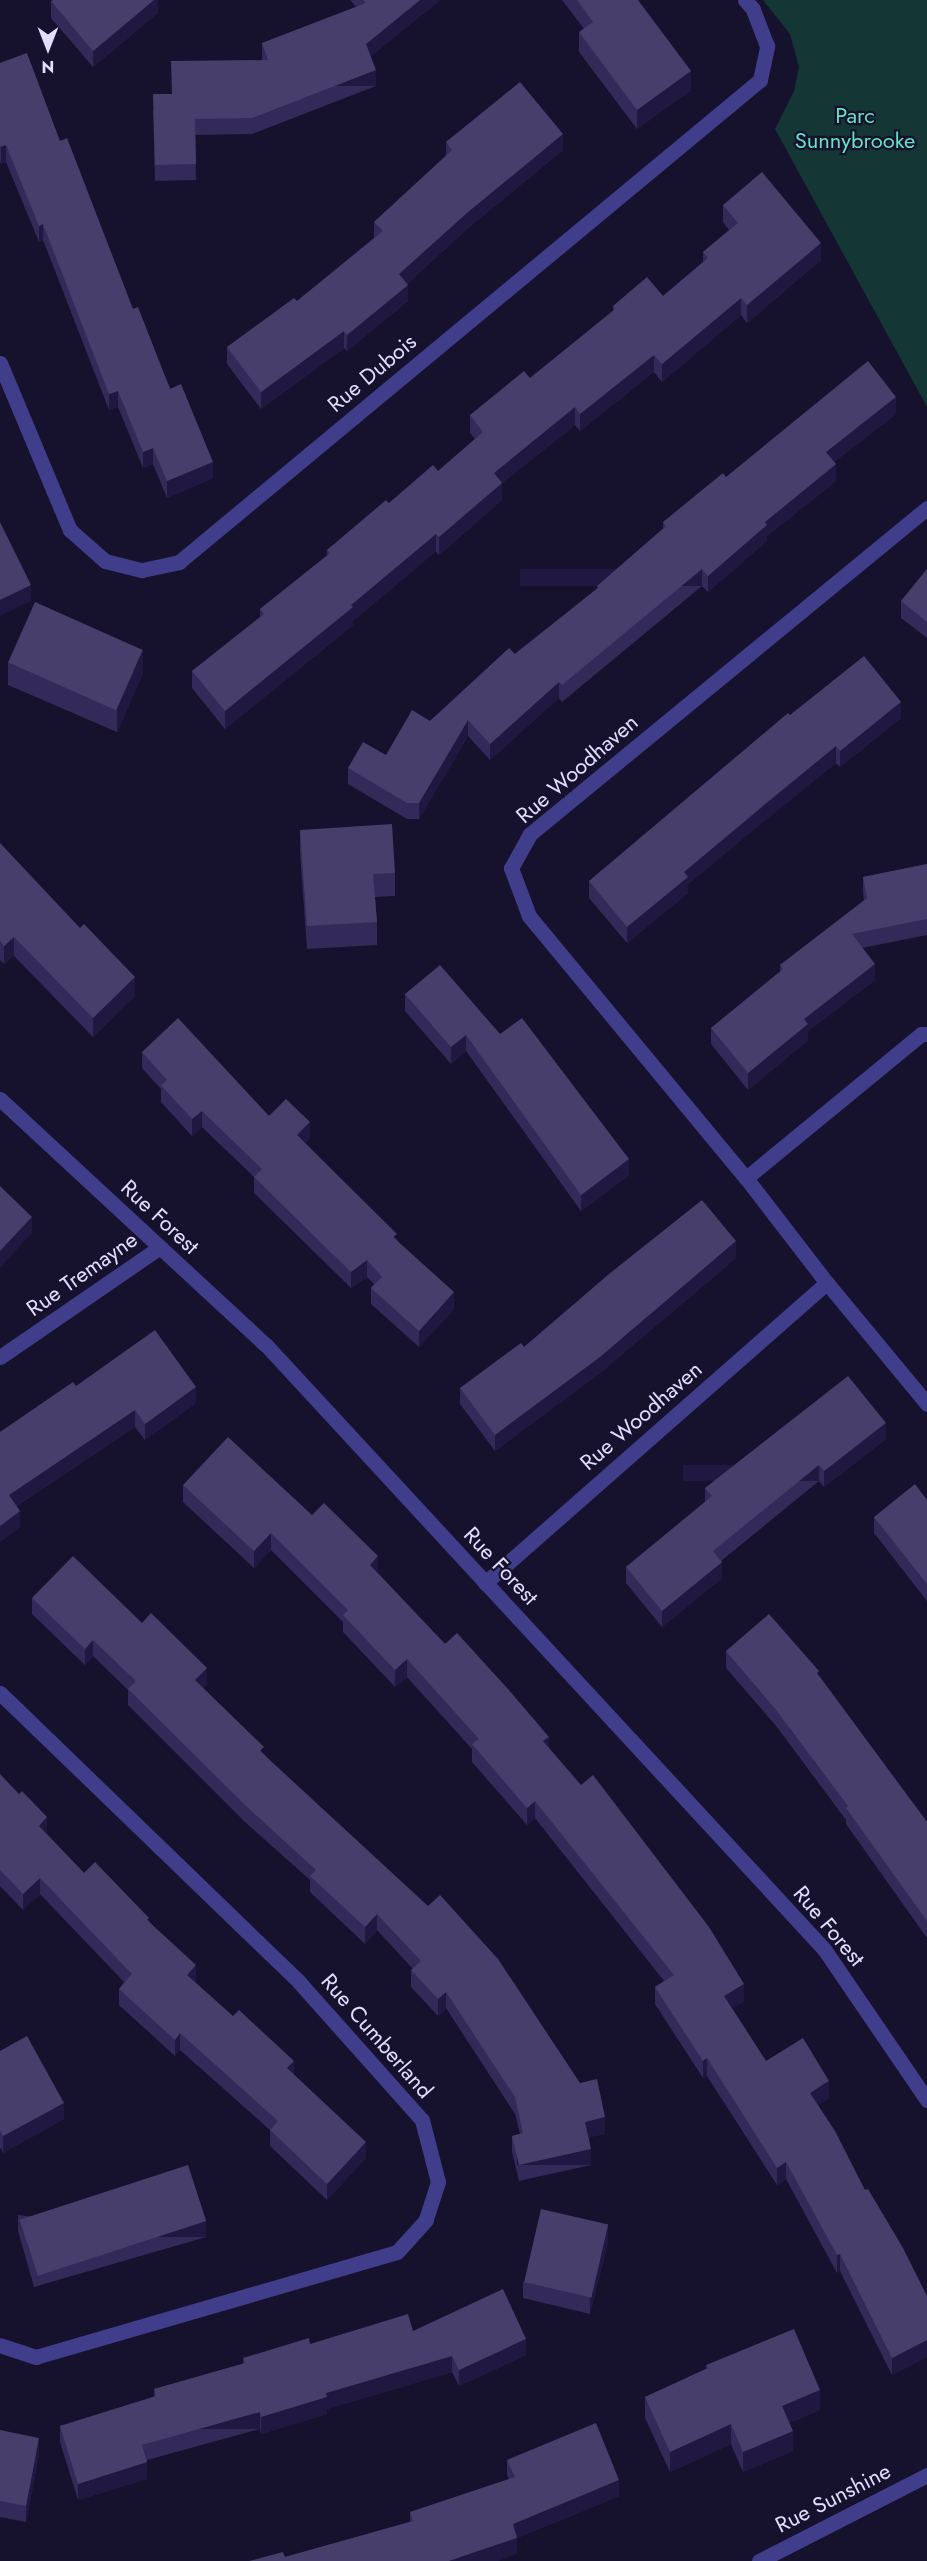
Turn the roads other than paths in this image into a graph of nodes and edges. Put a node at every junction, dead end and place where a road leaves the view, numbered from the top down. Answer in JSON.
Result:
{"nodes":[{"id":1,"x":745,"y":0,"type":"edge"},
{"id":2,"x":0,"y":363,"type":"edge"},
{"id":3,"x":927,"y":508,"type":"edge"},
{"id":4,"x":927,"y":1034,"type":"edge"},
{"id":5,"x":0,"y":1099,"type":"edge"},
{"id":6,"x":746,"y":1178,"type":"junction"},
{"id":7,"x":160,"y":1247,"type":"junction"},
{"id":8,"x":827,"y":1283,"type":"junction"},
{"id":9,"x":0,"y":1358,"type":"edge"},
{"id":10,"x":927,"y":1404,"type":"edge"},
{"id":11,"x":486,"y":1583,"type":"junction"},
{"id":12,"x":0,"y":1693,"type":"edge"},
{"id":13,"x":927,"y":2100,"type":"edge"},
{"id":14,"x":0,"y":2345,"type":"edge"},
{"id":15,"x":927,"y":2475,"type":"edge"},
{"id":16,"x":759,"y":2561,"type":"edge"}],
"edges":[{"from":1,"to":2,"type":"street","name":"Rue Dubois"},
{"from":3,"to":6,"type":"street","name":"Rue Woodhaven"},
{"from":4,"to":6,"type":"street"},
{"from":5,"to":7,"type":"street","name":"Rue Forest"},
{"from":6,"to":8,"type":"street","name":"Rue Woodhaven"},
{"from":7,"to":9,"type":"street","name":"Rue Tremayne"},
{"from":7,"to":11,"type":"street","name":"Rue Forest"},
{"from":8,"to":10,"type":"street","name":"Rue Woodhaven"},
{"from":8,"to":11,"type":"street","name":"Rue Woodhaven"},
{"from":11,"to":13,"type":"street","name":"Rue Forest"},
{"from":12,"to":14,"type":"street","name":"Rue Cumberland"},
{"from":15,"to":16,"type":"street","name":"Rue Sunshine"}]}
